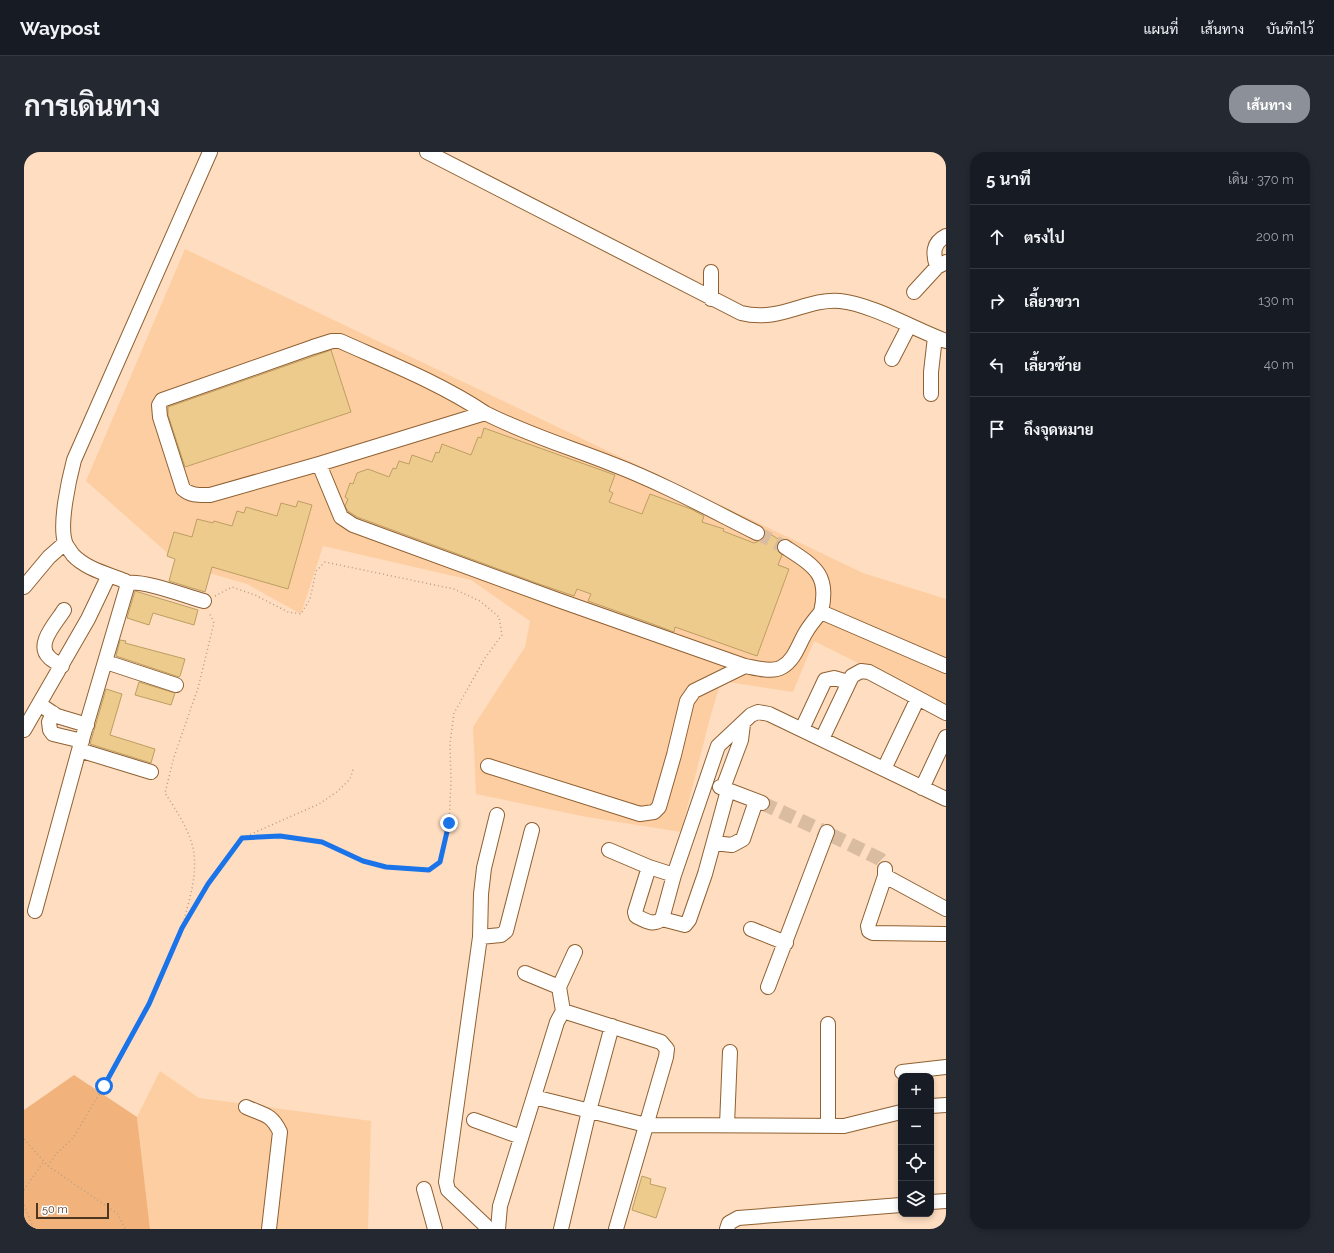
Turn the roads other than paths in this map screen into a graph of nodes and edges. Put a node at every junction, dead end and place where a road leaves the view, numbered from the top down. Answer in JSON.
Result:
{"nodes":[{"id":1,"x":210,"y":152,"type":"edge"},
{"id":2,"x":427,"y":152,"type":"edge"},
{"id":3,"x":946,"y":236,"type":"edge"},
{"id":4,"x":942,"y":265,"type":"edge"},
{"id":5,"x":712,"y":272,"type":"dead end"},
{"id":6,"x":914,"y":292,"type":"dead end"},
{"id":7,"x":712,"y":299,"type":"junction"},
{"id":8,"x":909,"y":326,"type":"junction"},
{"id":9,"x":941,"y":339,"type":"edge"},
{"id":10,"x":892,"y":359,"type":"dead end"},
{"id":11,"x":931,"y":394,"type":"dead end"},
{"id":12,"x":485,"y":413,"type":"junction"},
{"id":13,"x":319,"y":464,"type":"junction"},
{"id":14,"x":757,"y":533,"type":"tunnel mouth"},
{"id":15,"x":65,"y":542,"type":"junction"},
{"id":16,"x":785,"y":547,"type":"tunnel mouth"},
{"id":17,"x":109,"y":575,"type":"junction"},
{"id":18,"x":127,"y":583,"type":"junction"},
{"id":19,"x":24,"y":588,"type":"edge"},
{"id":20,"x":204,"y":601,"type":"road end"},
{"id":21,"x":64,"y":610,"type":"dead end"},
{"id":22,"x":821,"y":612,"type":"junction"},
{"id":23,"x":106,"y":662,"type":"junction"},
{"id":24,"x":62,"y":666,"type":"junction"},
{"id":25,"x":745,"y":666,"type":"junction"},
{"id":26,"x":946,"y":666,"type":"edge"},
{"id":27,"x":848,"y":682,"type":"junction"},
{"id":28,"x":176,"y":685,"type":"dead end"},
{"id":29,"x":918,"y":698,"type":"junction"},
{"id":30,"x":40,"y":704,"type":"junction"},
{"id":31,"x":53,"y":713,"type":"junction"},
{"id":32,"x":946,"y":713,"type":"edge"},
{"id":33,"x":742,"y":724,"type":"junction"},
{"id":34,"x":87,"y":725,"type":"junction"},
{"id":35,"x":24,"y":730,"type":"edge"},
{"id":36,"x":802,"y":730,"type":"junction"},
{"id":37,"x":946,"y":737,"type":"edge"},
{"id":38,"x":822,"y":739,"type":"junction"},
{"id":39,"x":80,"y":745,"type":"junction"},
{"id":40,"x":488,"y":766,"type":"dead end"},
{"id":41,"x":884,"y":769,"type":"junction"},
{"id":42,"x":151,"y":772,"type":"dead end"},
{"id":43,"x":705,"y":781,"type":"junction"},
{"id":44,"x":922,"y":788,"type":"junction"},
{"id":45,"x":725,"y":789,"type":"junction"},
{"id":46,"x":946,"y":799,"type":"edge"},
{"id":47,"x":497,"y":815,"type":"dead end"},
{"id":48,"x":532,"y":830,"type":"dead end"},
{"id":49,"x":826,"y":832,"type":"dead end"},
{"id":50,"x":714,"y":842,"type":"junction"},
{"id":51,"x":609,"y":850,"type":"dead end"},
{"id":52,"x":649,"y":867,"type":"junction"},
{"id":53,"x":674,"y":875,"type":"junction"},
{"id":54,"x":946,"y":909,"type":"edge"},
{"id":55,"x":35,"y":911,"type":"dead end"},
{"id":56,"x":662,"y":919,"type":"junction"},
{"id":57,"x":751,"y":929,"type":"dead end"},
{"id":58,"x":946,"y":934,"type":"edge"},
{"id":59,"x":480,"y":937,"type":"junction"},
{"id":60,"x":786,"y":943,"type":"junction"},
{"id":61,"x":575,"y":952,"type":"dead end"},
{"id":62,"x":525,"y":973,"type":"dead end"},
{"id":63,"x":559,"y":987,"type":"junction"},
{"id":64,"x":768,"y":987,"type":"dead end"},
{"id":65,"x":562,"y":1011,"type":"junction"},
{"id":66,"x":828,"y":1024,"type":"dead end"},
{"id":67,"x":612,"y":1026,"type":"junction"},
{"id":68,"x":730,"y":1052,"type":"dead end"},
{"id":69,"x":946,"y":1067,"type":"edge"},
{"id":70,"x":902,"y":1072,"type":"dead end"},
{"id":71,"x":534,"y":1097,"type":"junction"},
{"id":72,"x":946,"y":1105,"type":"edge"},
{"id":73,"x":934,"y":1106,"type":"edge"},
{"id":74,"x":246,"y":1107,"type":"dead end"},
{"id":75,"x":588,"y":1111,"type":"junction"},
{"id":76,"x":898,"y":1113,"type":"edge"},
{"id":77,"x":474,"y":1120,"type":"dead end"},
{"id":78,"x":646,"y":1124,"type":"junction"},
{"id":79,"x":727,"y":1125,"type":"junction"},
{"id":80,"x":828,"y":1126,"type":"junction"},
{"id":81,"x":521,"y":1137,"type":"junction"},
{"id":82,"x":424,"y":1189,"type":"dead end"},
{"id":83,"x":946,"y":1201,"type":"edge"},
{"id":84,"x":934,"y":1202,"type":"edge"},
{"id":85,"x":898,"y":1205,"type":"edge"},
{"id":86,"x":269,"y":1229,"type":"edge"},
{"id":87,"x":435,"y":1229,"type":"edge"},
{"id":88,"x":486,"y":1229,"type":"edge"},
{"id":89,"x":498,"y":1229,"type":"edge"},
{"id":90,"x":561,"y":1229,"type":"edge"},
{"id":91,"x":616,"y":1229,"type":"edge"},
{"id":92,"x":727,"y":1229,"type":"edge"}],
"edges":[{"from":1,"to":15,"type":"street"},
{"from":2,"to":7,"type":"street"},
{"from":3,"to":4,"type":"street"},
{"from":4,"to":6,"type":"street"},
{"from":5,"to":7,"type":"street"},
{"from":7,"to":8,"type":"street"},
{"from":8,"to":9,"type":"street"},
{"from":8,"to":10,"type":"street"},
{"from":9,"to":11,"type":"street"},
{"from":12,"to":13,"type":"street"},
{"from":12,"to":13,"type":"street"},
{"from":12,"to":14,"type":"street"},
{"from":13,"to":25,"type":"street"},
{"from":15,"to":17,"type":"street"},
{"from":15,"to":19,"type":"street"},
{"from":16,"to":22,"type":"street"},
{"from":17,"to":18,"type":"street"},
{"from":17,"to":24,"type":"street"},
{"from":18,"to":20,"type":"street"},
{"from":18,"to":23,"type":"street"},
{"from":21,"to":24,"type":"street"},
{"from":22,"to":25,"type":"street"},
{"from":22,"to":26,"type":"street"},
{"from":23,"to":28,"type":"street"},
{"from":23,"to":34,"type":"street"},
{"from":24,"to":30,"type":"street"},
{"from":25,"to":40,"type":"street"},
{"from":27,"to":29,"type":"street"},
{"from":27,"to":36,"type":"street"},
{"from":27,"to":38,"type":"street"},
{"from":29,"to":32,"type":"street"},
{"from":29,"to":41,"type":"street"},
{"from":30,"to":31,"type":"street"},
{"from":30,"to":35,"type":"street"},
{"from":31,"to":34,"type":"street"},
{"from":31,"to":39,"type":"street"},
{"from":33,"to":36,"type":"street"},
{"from":33,"to":43,"type":"street"},
{"from":33,"to":45,"type":"street"},
{"from":34,"to":39,"type":"street"},
{"from":36,"to":38,"type":"street"},
{"from":37,"to":44,"type":"street"},
{"from":38,"to":41,"type":"street"},
{"from":39,"to":42,"type":"street"},
{"from":39,"to":55,"type":"street"},
{"from":41,"to":44,"type":"street"},
{"from":43,"to":45,"type":"street"},
{"from":43,"to":53,"type":"street"},
{"from":44,"to":46,"type":"street"},
{"from":45,"to":50,"type":"street"},
{"from":45,"to":50,"type":"street"},
{"from":47,"to":59,"type":"street"},
{"from":48,"to":59,"type":"street"},
{"from":49,"to":60,"type":"street"},
{"from":50,"to":56,"type":"street"},
{"from":51,"to":52,"type":"street"},
{"from":52,"to":53,"type":"street"},
{"from":52,"to":56,"type":"street"},
{"from":53,"to":56,"type":"street"},
{"from":54,"to":58,"type":"street"},
{"from":57,"to":60,"type":"street"},
{"from":59,"to":88,"type":"street"},
{"from":60,"to":64,"type":"street"},
{"from":61,"to":63,"type":"street"},
{"from":62,"to":63,"type":"street"},
{"from":63,"to":65,"type":"street"},
{"from":65,"to":67,"type":"street"},
{"from":65,"to":71,"type":"street"},
{"from":66,"to":80,"type":"street"},
{"from":67,"to":75,"type":"street"},
{"from":67,"to":78,"type":"street"},
{"from":68,"to":79,"type":"street"},
{"from":69,"to":70,"type":"street"},
{"from":71,"to":75,"type":"street"},
{"from":71,"to":81,"type":"street"},
{"from":72,"to":73,"type":"street"},
{"from":74,"to":86,"type":"street"},
{"from":75,"to":78,"type":"street"},
{"from":75,"to":90,"type":"street"},
{"from":76,"to":80,"type":"street"},
{"from":77,"to":81,"type":"street"},
{"from":78,"to":79,"type":"street"},
{"from":78,"to":91,"type":"street"},
{"from":79,"to":80,"type":"street"},
{"from":81,"to":89,"type":"street"},
{"from":82,"to":87,"type":"street"},
{"from":83,"to":84,"type":"street"},
{"from":85,"to":92,"type":"street"}]}
